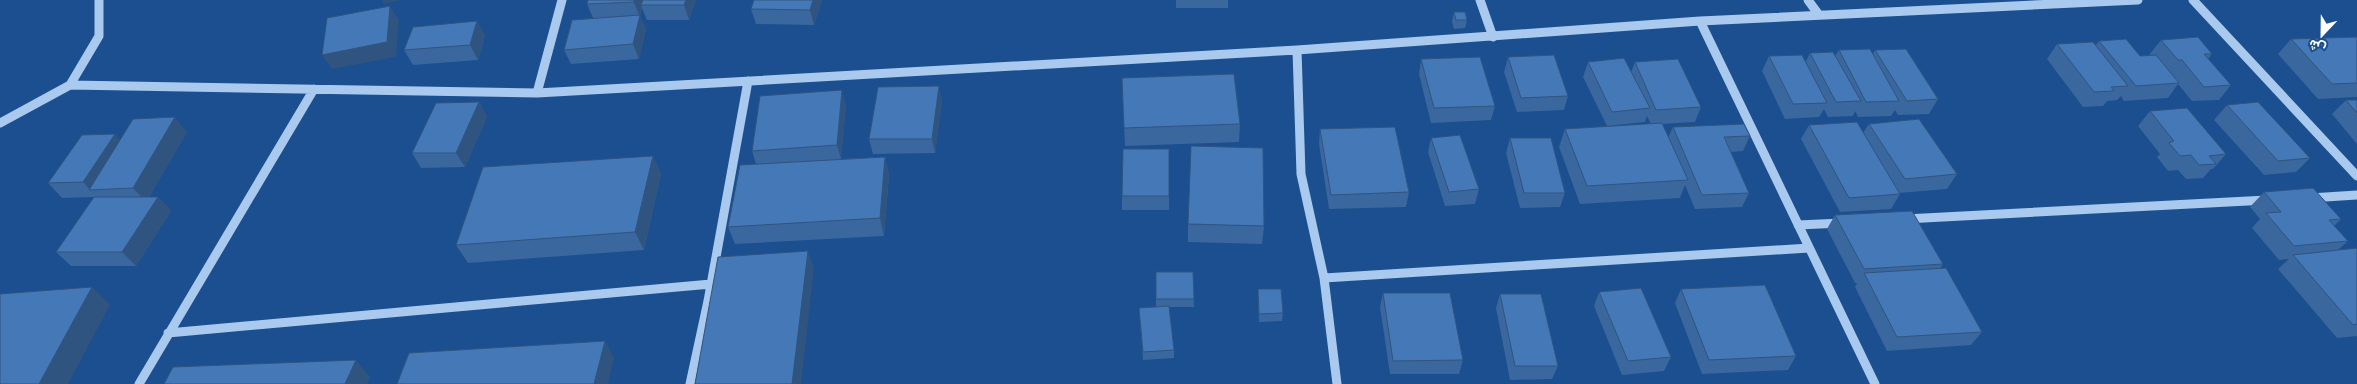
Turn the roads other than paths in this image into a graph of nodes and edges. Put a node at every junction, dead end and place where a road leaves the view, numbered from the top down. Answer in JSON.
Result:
{"nodes":[{"id":1,"x":99,"y":0,"type":"edge"},
{"id":2,"x":562,"y":0,"type":"edge"},
{"id":3,"x":1480,"y":0,"type":"edge"},
{"id":4,"x":1808,"y":0,"type":"edge"},
{"id":5,"x":2138,"y":0,"type":"edge"},
{"id":6,"x":2192,"y":0,"type":"edge"},
{"id":7,"x":2090,"y":1,"type":"edge"},
{"id":8,"x":1819,"y":15,"type":"junction"},
{"id":9,"x":1700,"y":21,"type":"junction"},
{"id":10,"x":1493,"y":37,"type":"junction"},
{"id":11,"x":1297,"y":50,"type":"junction"},
{"id":12,"x":748,"y":81,"type":"junction"},
{"id":13,"x":70,"y":85,"type":"junction"},
{"id":14,"x":314,"y":89,"type":"junction"},
{"id":15,"x":537,"y":93,"type":"junction"},
{"id":16,"x":0,"y":122,"type":"edge"},
{"id":17,"x":2357,"y":176,"type":"edge"},
{"id":18,"x":2357,"y":195,"type":"edge"},
{"id":19,"x":2297,"y":198,"type":"edge"},
{"id":20,"x":2277,"y":199,"type":"edge"},
{"id":21,"x":1898,"y":220,"type":"edge"},
{"id":22,"x":1848,"y":222,"type":"edge"},
{"id":23,"x":1798,"y":225,"type":"junction"},
{"id":24,"x":1809,"y":248,"type":"junction"},
{"id":25,"x":1324,"y":278,"type":"junction"},
{"id":26,"x":711,"y":284,"type":"junction"},
{"id":27,"x":168,"y":332,"type":"junction"},
{"id":28,"x":139,"y":384,"type":"edge"},
{"id":29,"x":690,"y":384,"type":"edge"},
{"id":30,"x":1337,"y":384,"type":"edge"},
{"id":31,"x":1875,"y":384,"type":"edge"}],
"edges":[{"from":1,"to":13,"type":"street"},
{"from":2,"to":15,"type":"street"},
{"from":3,"to":10,"type":"street"},
{"from":4,"to":8,"type":"street"},
{"from":5,"to":7,"type":"street"},
{"from":6,"to":17,"type":"street"},
{"from":7,"to":8,"type":"street"},
{"from":8,"to":9,"type":"street"},
{"from":9,"to":10,"type":"street"},
{"from":9,"to":23,"type":"street"},
{"from":10,"to":11,"type":"street"},
{"from":11,"to":12,"type":"street"},
{"from":11,"to":25,"type":"street"},
{"from":12,"to":15,"type":"street"},
{"from":12,"to":26,"type":"street"},
{"from":13,"to":14,"type":"street"},
{"from":13,"to":16,"type":"street"},
{"from":14,"to":15,"type":"street"},
{"from":14,"to":27,"type":"street"},
{"from":18,"to":19,"type":"street"},
{"from":20,"to":21,"type":"street"},
{"from":22,"to":23,"type":"street"},
{"from":23,"to":24,"type":"street"},
{"from":24,"to":25,"type":"street"},
{"from":24,"to":31,"type":"street"},
{"from":25,"to":30,"type":"street"},
{"from":26,"to":27,"type":"street"},
{"from":26,"to":29,"type":"street"},
{"from":27,"to":28,"type":"street"}]}
